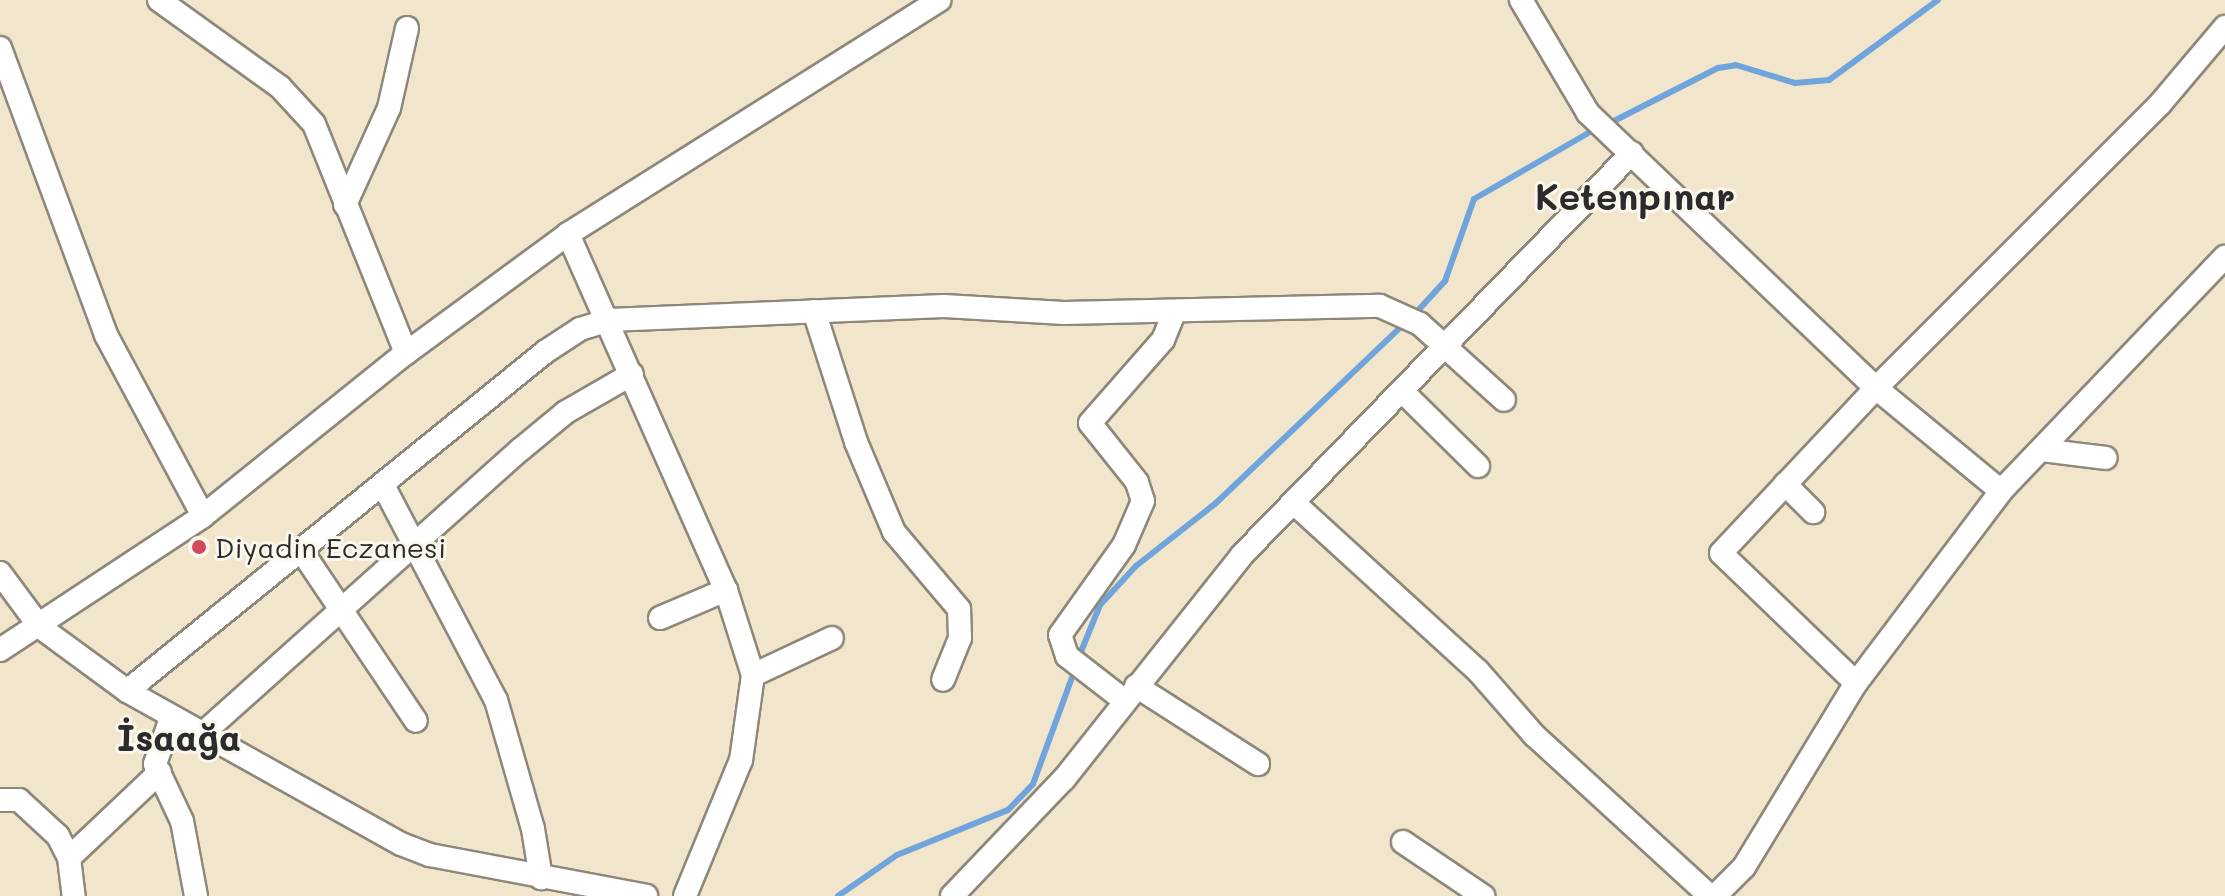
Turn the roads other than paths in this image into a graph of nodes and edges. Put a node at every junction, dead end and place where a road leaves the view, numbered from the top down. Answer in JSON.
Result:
{"nodes":[{"id":1,"x":159,"y":0,"type":"edge"},
{"id":2,"x":940,"y":0,"type":"edge"},
{"id":3,"x":1521,"y":0,"type":"edge"},
{"id":4,"x":2225,"y":27,"type":"edge"},
{"id":5,"x":407,"y":28,"type":"dead end"},
{"id":6,"x":0,"y":48,"type":"edge"},
{"id":7,"x":1632,"y":153,"type":"junction"},
{"id":8,"x":345,"y":205,"type":"junction"},
{"id":9,"x":568,"y":234,"type":"junction"},
{"id":10,"x":2225,"y":257,"type":"edge"},
{"id":11,"x":814,"y":311,"type":"junction"},
{"id":12,"x":1175,"y":311,"type":"junction"},
{"id":13,"x":609,"y":320,"type":"junction"},
{"id":14,"x":1444,"y":346,"type":"junction"},
{"id":15,"x":406,"y":353,"type":"junction"},
{"id":16,"x":632,"y":374,"type":"junction"},
{"id":17,"x":1876,"y":388,"type":"junction"},
{"id":18,"x":1404,"y":393,"type":"junction"},
{"id":19,"x":1504,"y":400,"type":"dead end"},
{"id":20,"x":2041,"y":450,"type":"junction"},
{"id":21,"x":2106,"y":458,"type":"dead end"},
{"id":22,"x":1478,"y":466,"type":"dead end"},
{"id":23,"x":1785,"y":484,"type":"junction"},
{"id":24,"x":384,"y":487,"type":"junction"},
{"id":25,"x":2001,"y":491,"type":"junction"},
{"id":26,"x":1294,"y":503,"type":"junction"},
{"id":27,"x":1813,"y":512,"type":"dead end"},
{"id":28,"x":203,"y":516,"type":"junction"},
{"id":29,"x":417,"y":543,"type":"junction"},
{"id":30,"x":303,"y":553,"type":"junction"},
{"id":31,"x":1,"y":577,"type":"edge"},
{"id":32,"x":726,"y":590,"type":"junction"},
{"id":33,"x":344,"y":607,"type":"junction"},
{"id":34,"x":660,"y":618,"type":"dead end"},
{"id":35,"x":40,"y":627,"type":"junction"},
{"id":36,"x":832,"y":638,"type":"dead end"},
{"id":37,"x":0,"y":650,"type":"edge"},
{"id":38,"x":753,"y":675,"type":"junction"},
{"id":39,"x":943,"y":680,"type":"dead end"},
{"id":40,"x":1856,"y":683,"type":"junction"},
{"id":41,"x":127,"y":691,"type":"junction"},
{"id":42,"x":1131,"y":694,"type":"junction"},
{"id":43,"x":171,"y":718,"type":"junction"},
{"id":44,"x":416,"y":721,"type":"dead end"},
{"id":45,"x":201,"y":735,"type":"junction"},
{"id":46,"x":1258,"y":764,"type":"dead end"},
{"id":47,"x":160,"y":772,"type":"junction"},
{"id":48,"x":0,"y":800,"type":"edge"},
{"id":49,"x":1403,"y":842,"type":"dead end"},
{"id":50,"x":69,"y":858,"type":"junction"},
{"id":51,"x":544,"y":887,"type":"edge"},
{"id":52,"x":74,"y":896,"type":"edge"},
{"id":53,"x":196,"y":896,"type":"edge"},
{"id":54,"x":646,"y":896,"type":"edge"},
{"id":55,"x":685,"y":896,"type":"edge"},
{"id":56,"x":952,"y":896,"type":"edge"},
{"id":57,"x":1483,"y":896,"type":"edge"},
{"id":58,"x":1713,"y":896,"type":"edge"}],
"edges":[{"from":1,"to":8,"type":"street"},
{"from":2,"to":9,"type":"street"},
{"from":3,"to":7,"type":"street"},
{"from":4,"to":17,"type":"street"},
{"from":5,"to":8,"type":"street"},
{"from":6,"to":28,"type":"street"},
{"from":7,"to":14,"type":"street"},
{"from":7,"to":17,"type":"street"},
{"from":8,"to":15,"type":"street"},
{"from":9,"to":13,"type":"street"},
{"from":9,"to":15,"type":"street"},
{"from":10,"to":20,"type":"street"},
{"from":11,"to":12,"type":"street"},
{"from":11,"to":13,"type":"street"},
{"from":11,"to":39,"type":"street"},
{"from":12,"to":14,"type":"street"},
{"from":12,"to":42,"type":"street"},
{"from":13,"to":16,"type":"street"},
{"from":13,"to":24,"type":"street"},
{"from":14,"to":18,"type":"street"},
{"from":14,"to":19,"type":"street"},
{"from":15,"to":28,"type":"street"},
{"from":16,"to":29,"type":"street"},
{"from":16,"to":32,"type":"street"},
{"from":17,"to":23,"type":"street"},
{"from":17,"to":25,"type":"street"},
{"from":18,"to":22,"type":"street"},
{"from":18,"to":26,"type":"street"},
{"from":20,"to":21,"type":"street"},
{"from":20,"to":25,"type":"street"},
{"from":23,"to":27,"type":"street"},
{"from":23,"to":40,"type":"street"},
{"from":24,"to":29,"type":"street"},
{"from":24,"to":30,"type":"street"},
{"from":25,"to":40,"type":"street"},
{"from":26,"to":42,"type":"street"},
{"from":26,"to":58,"type":"street"},
{"from":28,"to":35,"type":"street"},
{"from":29,"to":33,"type":"street"},
{"from":29,"to":51,"type":"street"},
{"from":30,"to":33,"type":"street"},
{"from":30,"to":41,"type":"street"},
{"from":31,"to":35,"type":"street"},
{"from":32,"to":34,"type":"street"},
{"from":32,"to":38,"type":"street"},
{"from":33,"to":44,"type":"street"},
{"from":33,"to":45,"type":"street"},
{"from":35,"to":37,"type":"street"},
{"from":35,"to":41,"type":"street"},
{"from":36,"to":38,"type":"street"},
{"from":38,"to":55,"type":"street"},
{"from":40,"to":58,"type":"street"},
{"from":41,"to":43,"type":"street"},
{"from":42,"to":46,"type":"street"},
{"from":42,"to":56,"type":"street"},
{"from":43,"to":45,"type":"street"},
{"from":43,"to":47,"type":"street"},
{"from":45,"to":51,"type":"street"},
{"from":47,"to":50,"type":"street"},
{"from":47,"to":53,"type":"street"},
{"from":48,"to":50,"type":"street"},
{"from":49,"to":57,"type":"street"},
{"from":50,"to":52,"type":"street"},
{"from":51,"to":54,"type":"street"}]}
